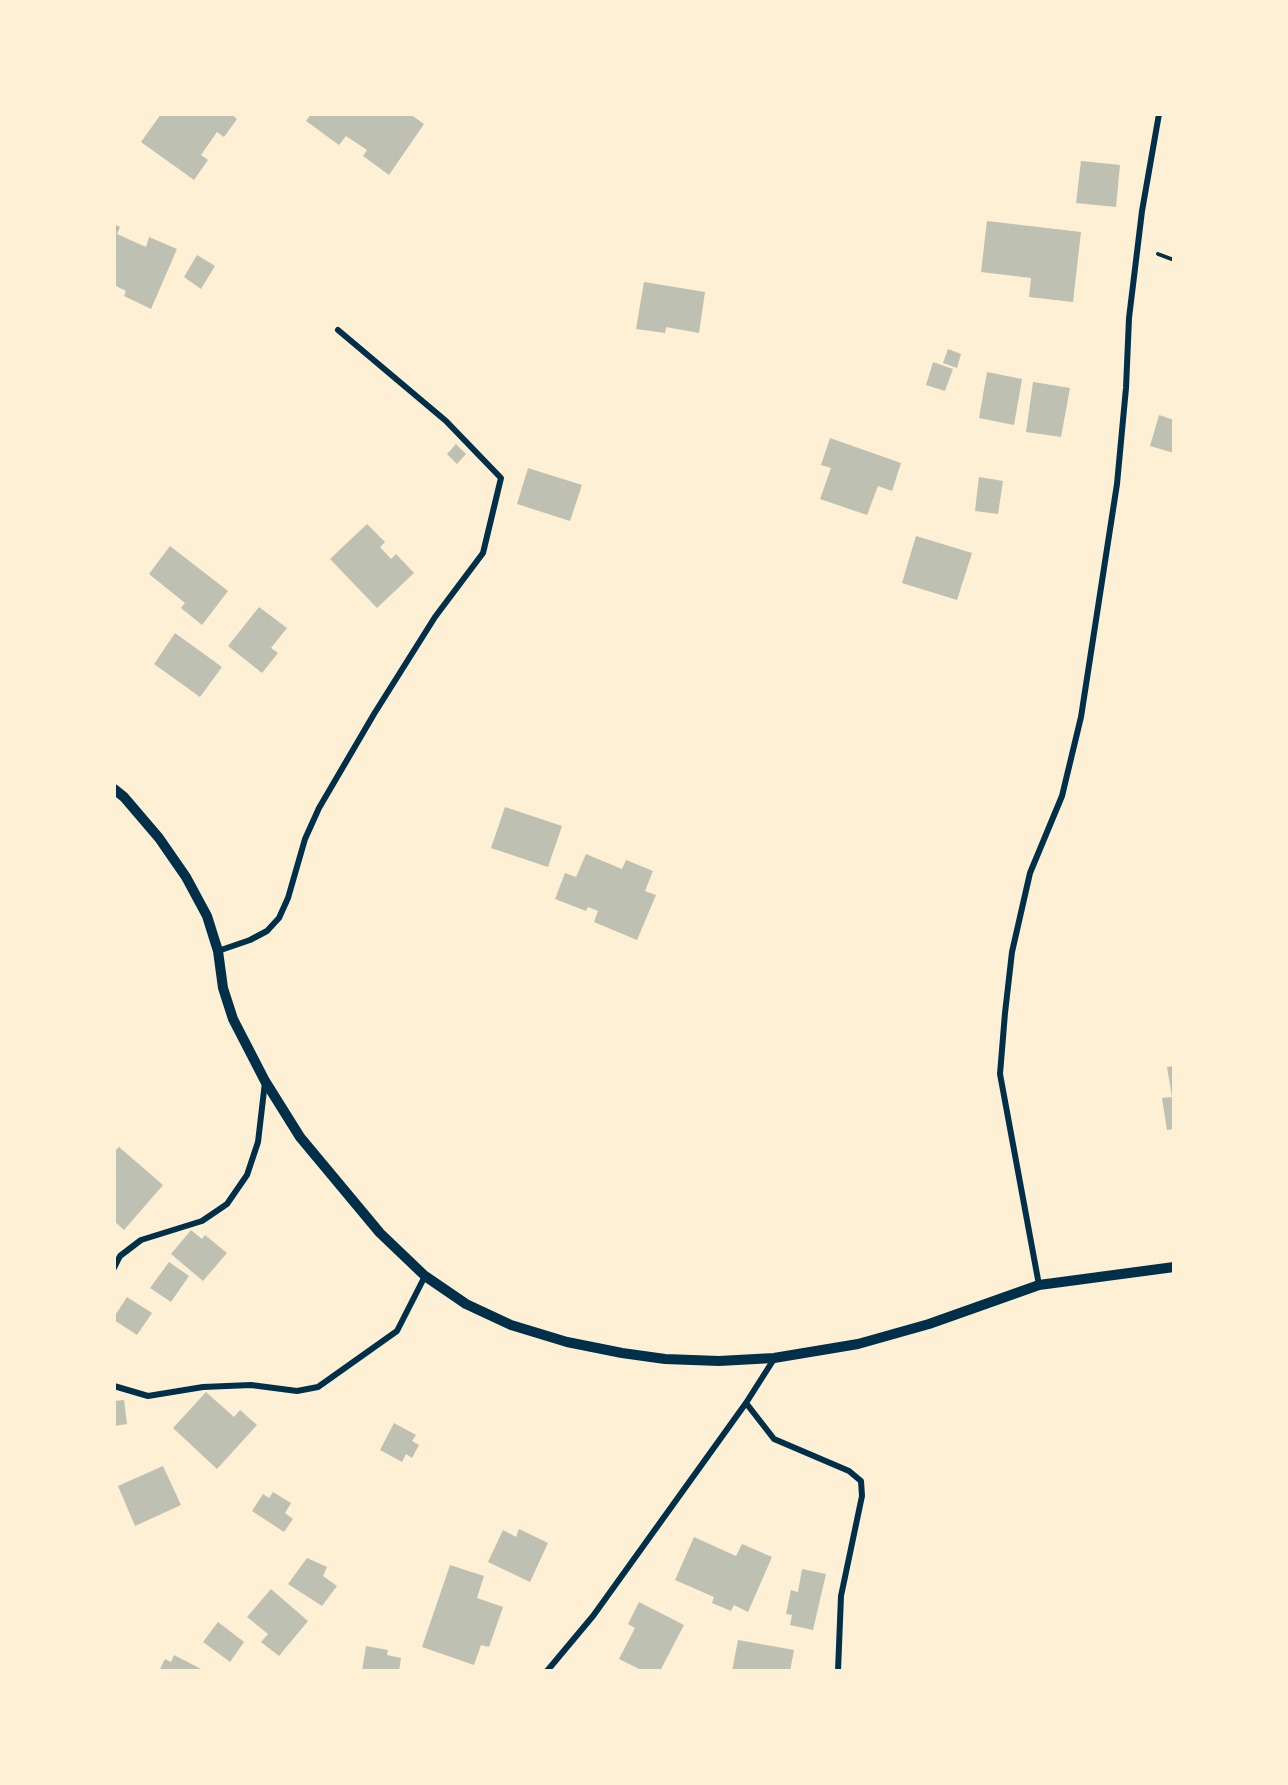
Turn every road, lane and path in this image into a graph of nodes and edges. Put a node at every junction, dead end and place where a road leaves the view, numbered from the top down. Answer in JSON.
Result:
{"nodes":[{"id":1,"x":1159,"y":114,"type":"edge"},
{"id":2,"x":338,"y":330,"type":"dead end"},
{"id":3,"x":114,"y":789,"type":"edge"},
{"id":4,"x":218,"y":951,"type":"junction"},
{"id":5,"x":265,"y":1081,"type":"junction"},
{"id":6,"x":1174,"y":1267,"type":"edge"},
{"id":7,"x":114,"y":1268,"type":"edge"},
{"id":8,"x":425,"y":1276,"type":"junction"},
{"id":9,"x":1039,"y":1285,"type":"junction"},
{"id":10,"x":774,"y":1358,"type":"junction"},
{"id":11,"x":114,"y":1386,"type":"edge"},
{"id":12,"x":746,"y":1403,"type":"junction"},
{"id":13,"x":547,"y":1671,"type":"edge"},
{"id":14,"x":838,"y":1671,"type":"edge"}],
"edges":[{"from":1,"to":9,"type":"street"},
{"from":2,"to":4,"type":"street"},
{"from":3,"to":4,"type":"street"},
{"from":4,"to":5,"type":"street"},
{"from":5,"to":7,"type":"street"},
{"from":5,"to":8,"type":"street"},
{"from":6,"to":9,"type":"street"},
{"from":8,"to":10,"type":"street"},
{"from":8,"to":11,"type":"street"},
{"from":9,"to":10,"type":"street"},
{"from":10,"to":12,"type":"street"},
{"from":12,"to":13,"type":"street"},
{"from":12,"to":14,"type":"street"}]}
